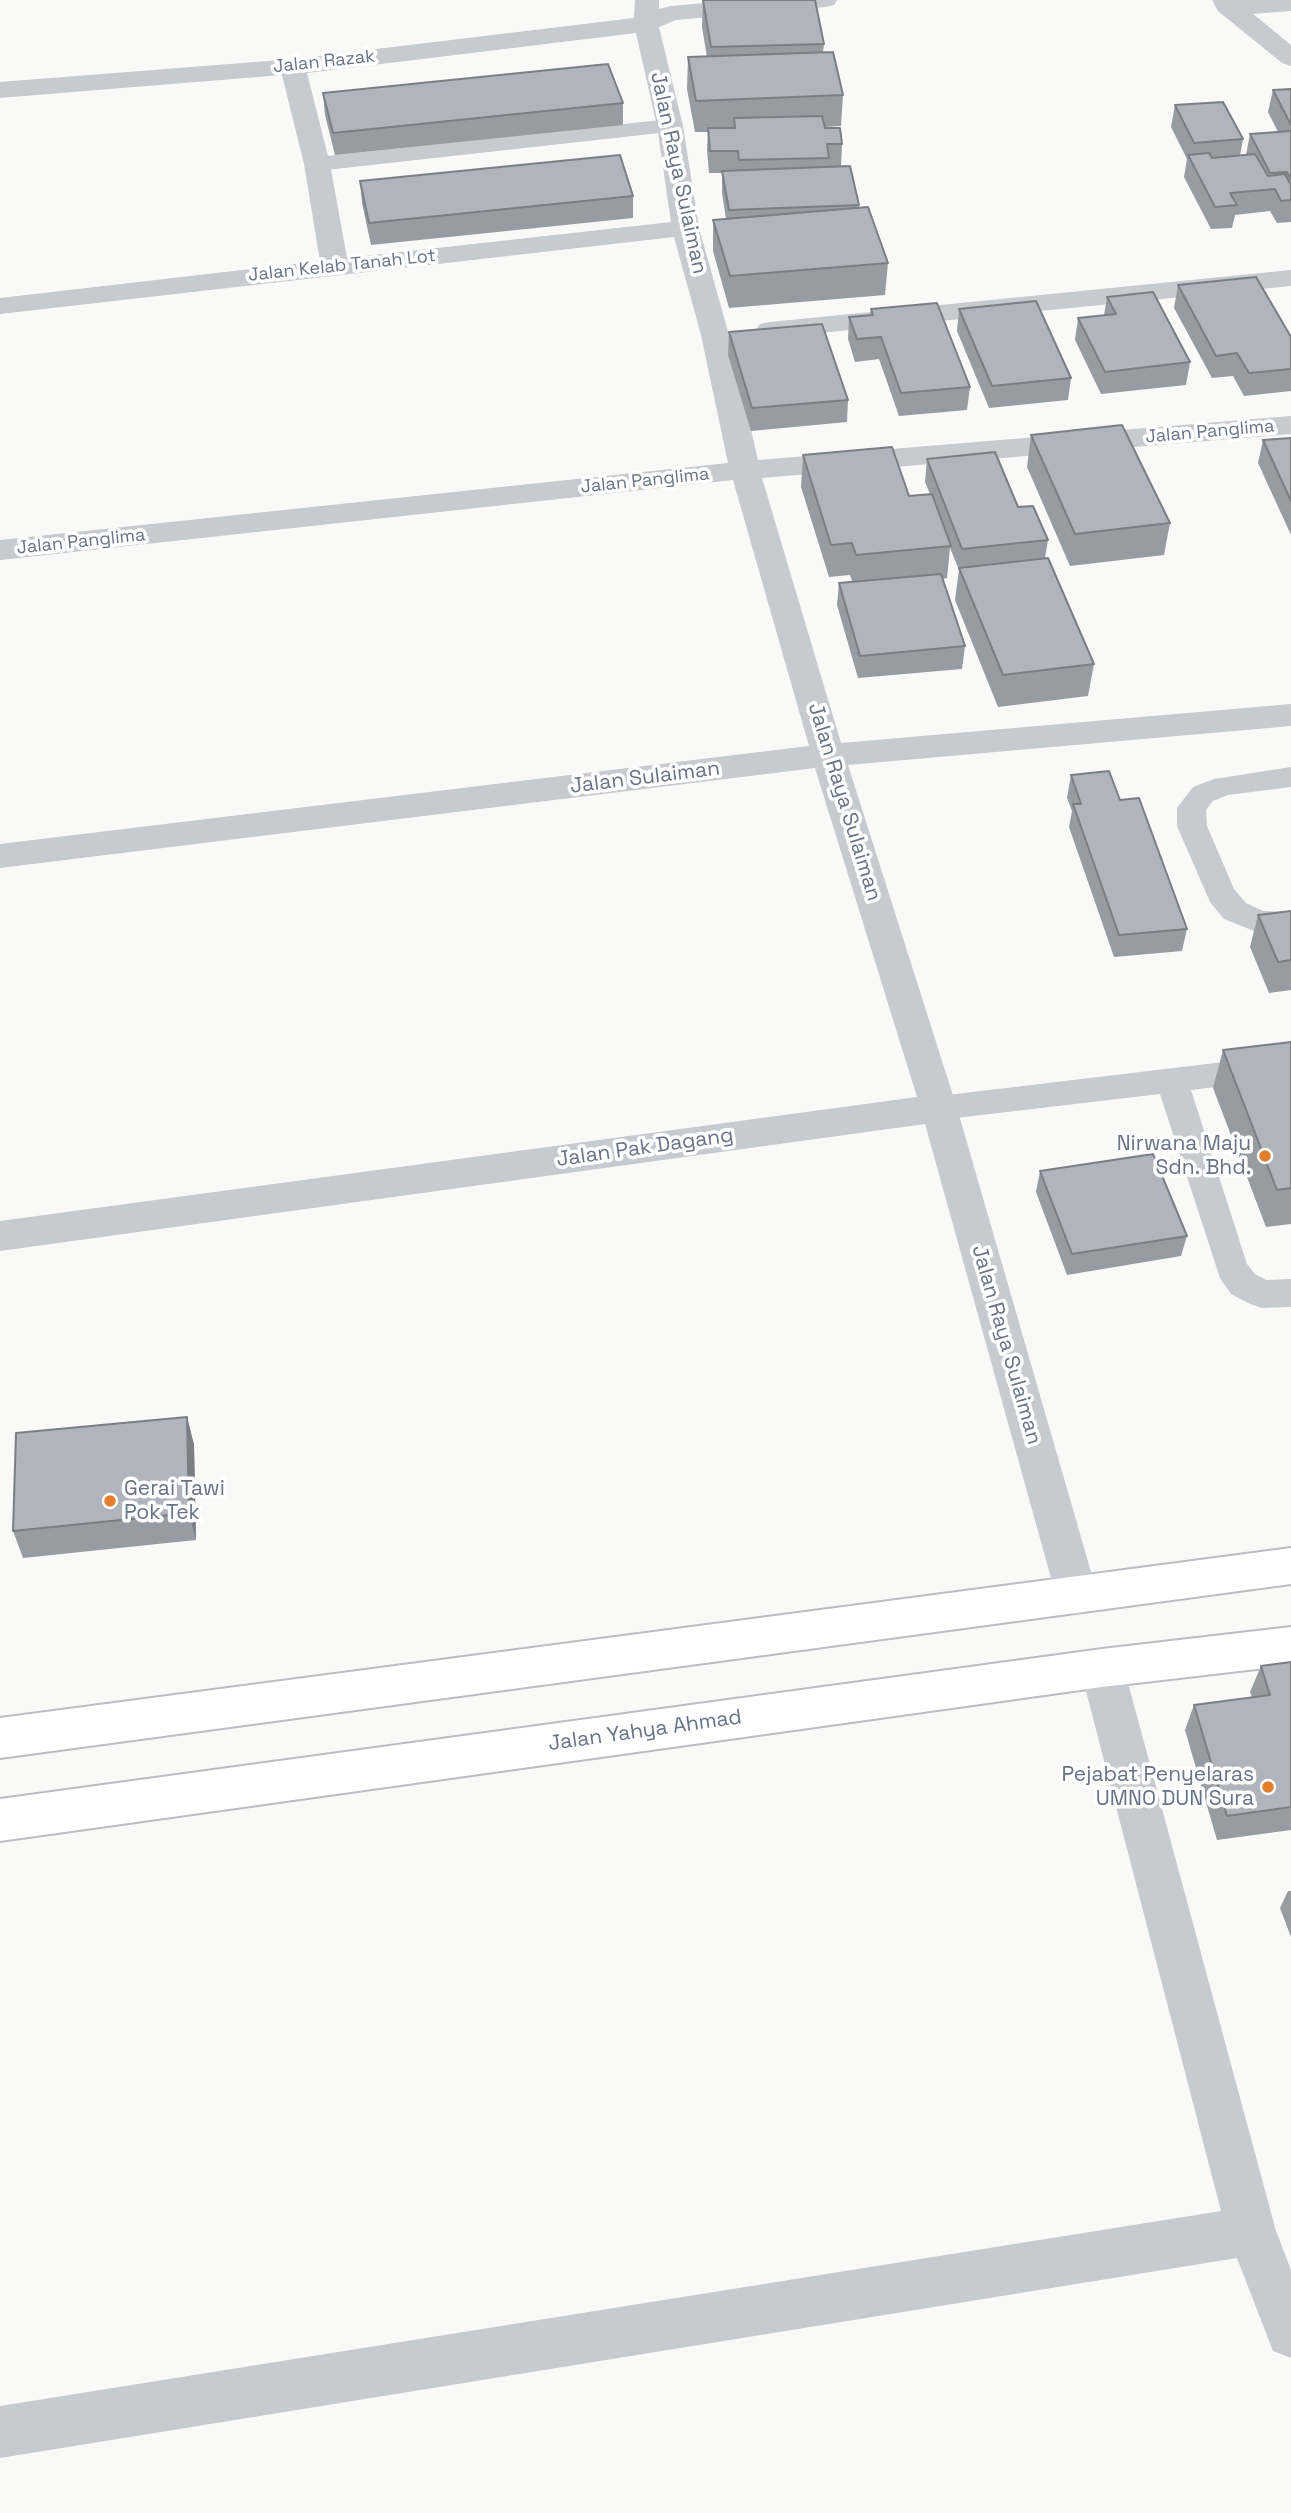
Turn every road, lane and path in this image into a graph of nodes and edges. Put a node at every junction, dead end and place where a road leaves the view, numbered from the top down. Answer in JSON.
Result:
{"nodes":[{"id":1,"x":825,"y":0,"type":"edge"},
{"id":2,"x":1226,"y":3,"type":"edge"},
{"id":3,"x":1291,"y":5,"type":"edge"},
{"id":4,"x":647,"y":12,"type":"edge"},
{"id":5,"x":1291,"y":58,"type":"edge"},
{"id":6,"x":293,"y":66,"type":"junction"},
{"id":7,"x":0,"y":90,"type":"edge"},
{"id":8,"x":670,"y":125,"type":"junction"},
{"id":9,"x":317,"y":164,"type":"junction"},
{"id":10,"x":685,"y":228,"type":"junction"},
{"id":11,"x":335,"y":267,"type":"junction"},
{"id":12,"x":1291,"y":278,"type":"edge"},
{"id":13,"x":0,"y":306,"type":"edge"},
{"id":14,"x":715,"y":335,"type":"junction"},
{"id":15,"x":1291,"y":425,"type":"edge"},
{"id":16,"x":745,"y":470,"type":"junction"},
{"id":17,"x":0,"y":550,"type":"edge"},
{"id":18,"x":1291,"y":715,"type":"edge"},
{"id":19,"x":828,"y":755,"type":"junction"},
{"id":20,"x":1291,"y":777,"type":"edge"},
{"id":21,"x":0,"y":856,"type":"edge"},
{"id":22,"x":1291,"y":923,"type":"edge"},
{"id":23,"x":1291,"y":1066,"type":"edge"},
{"id":24,"x":1172,"y":1080,"type":"junction"},
{"id":25,"x":939,"y":1108,"type":"junction"},
{"id":26,"x":0,"y":1236,"type":"edge"},
{"id":27,"x":1291,"y":1293,"type":"edge"},
{"id":28,"x":1291,"y":1566,"type":"edge"},
{"id":29,"x":1077,"y":1596,"type":"junction"},
{"id":30,"x":1291,"y":1646,"type":"edge"},
{"id":31,"x":1102,"y":1668,"type":"junction"},
{"id":32,"x":0,"y":1738,"type":"edge"},
{"id":33,"x":0,"y":1820,"type":"edge"},
{"id":34,"x":1251,"y":2231,"type":"junction"},
{"id":35,"x":1291,"y":2333,"type":"edge"},
{"id":36,"x":0,"y":2432,"type":"edge"}],
"edges":[{"from":1,"to":4,"type":"street","name":"Jalan Razak"},
{"from":2,"to":3,"type":"lane"},
{"from":2,"to":5,"type":"street"},
{"from":4,"to":6,"type":"street","name":"Jalan Razak"},
{"from":4,"to":8,"type":"street","name":"Jalan Raya Sulaiman"},
{"from":6,"to":7,"type":"street","name":"Jalan Razak"},
{"from":6,"to":9,"type":"street"},
{"from":8,"to":9,"type":"lane"},
{"from":8,"to":10,"type":"street","name":"Jalan Raya Sulaiman"},
{"from":9,"to":11,"type":"street"},
{"from":10,"to":11,"type":"street","name":"Jalan Kelab Tanah Lot"},
{"from":10,"to":14,"type":"street","name":"Jalan Raya Sulaiman"},
{"from":11,"to":13,"type":"street","name":"Jalan Kelab Tanah Lot"},
{"from":12,"to":14,"type":"street"},
{"from":14,"to":16,"type":"street","name":"Jalan Raya Sulaiman"},
{"from":15,"to":16,"type":"street","name":"Jalan Panglima"},
{"from":16,"to":17,"type":"street","name":"Jalan Panglima"},
{"from":16,"to":19,"type":"street","name":"Jalan Raya Sulaiman"},
{"from":18,"to":19,"type":"street","name":"Jalan Sulaiman"},
{"from":19,"to":21,"type":"street","name":"Jalan Sulaiman"},
{"from":19,"to":25,"type":"street","name":"Jalan Raya Sulaiman"},
{"from":20,"to":22,"type":"lane"},
{"from":23,"to":24,"type":"lane","name":"Jalan Pak Dagang"},
{"from":24,"to":25,"type":"lane","name":"Jalan Pak Dagang"},
{"from":24,"to":27,"type":"lane"},
{"from":25,"to":26,"type":"street","name":"Jalan Pak Dagang"},
{"from":25,"to":29,"type":"street","name":"Jalan Raya Sulaiman"},
{"from":28,"to":29,"type":"main road"},
{"from":29,"to":32,"type":"main road"},
{"from":30,"to":31,"type":"main road","name":"Jalan Yahya Ahmad"},
{"from":31,"to":33,"type":"main road","name":"Jalan Yahya Ahmad"},
{"from":31,"to":34,"type":"street"},
{"from":34,"to":35,"type":"street"},
{"from":34,"to":36,"type":"street"}]}
